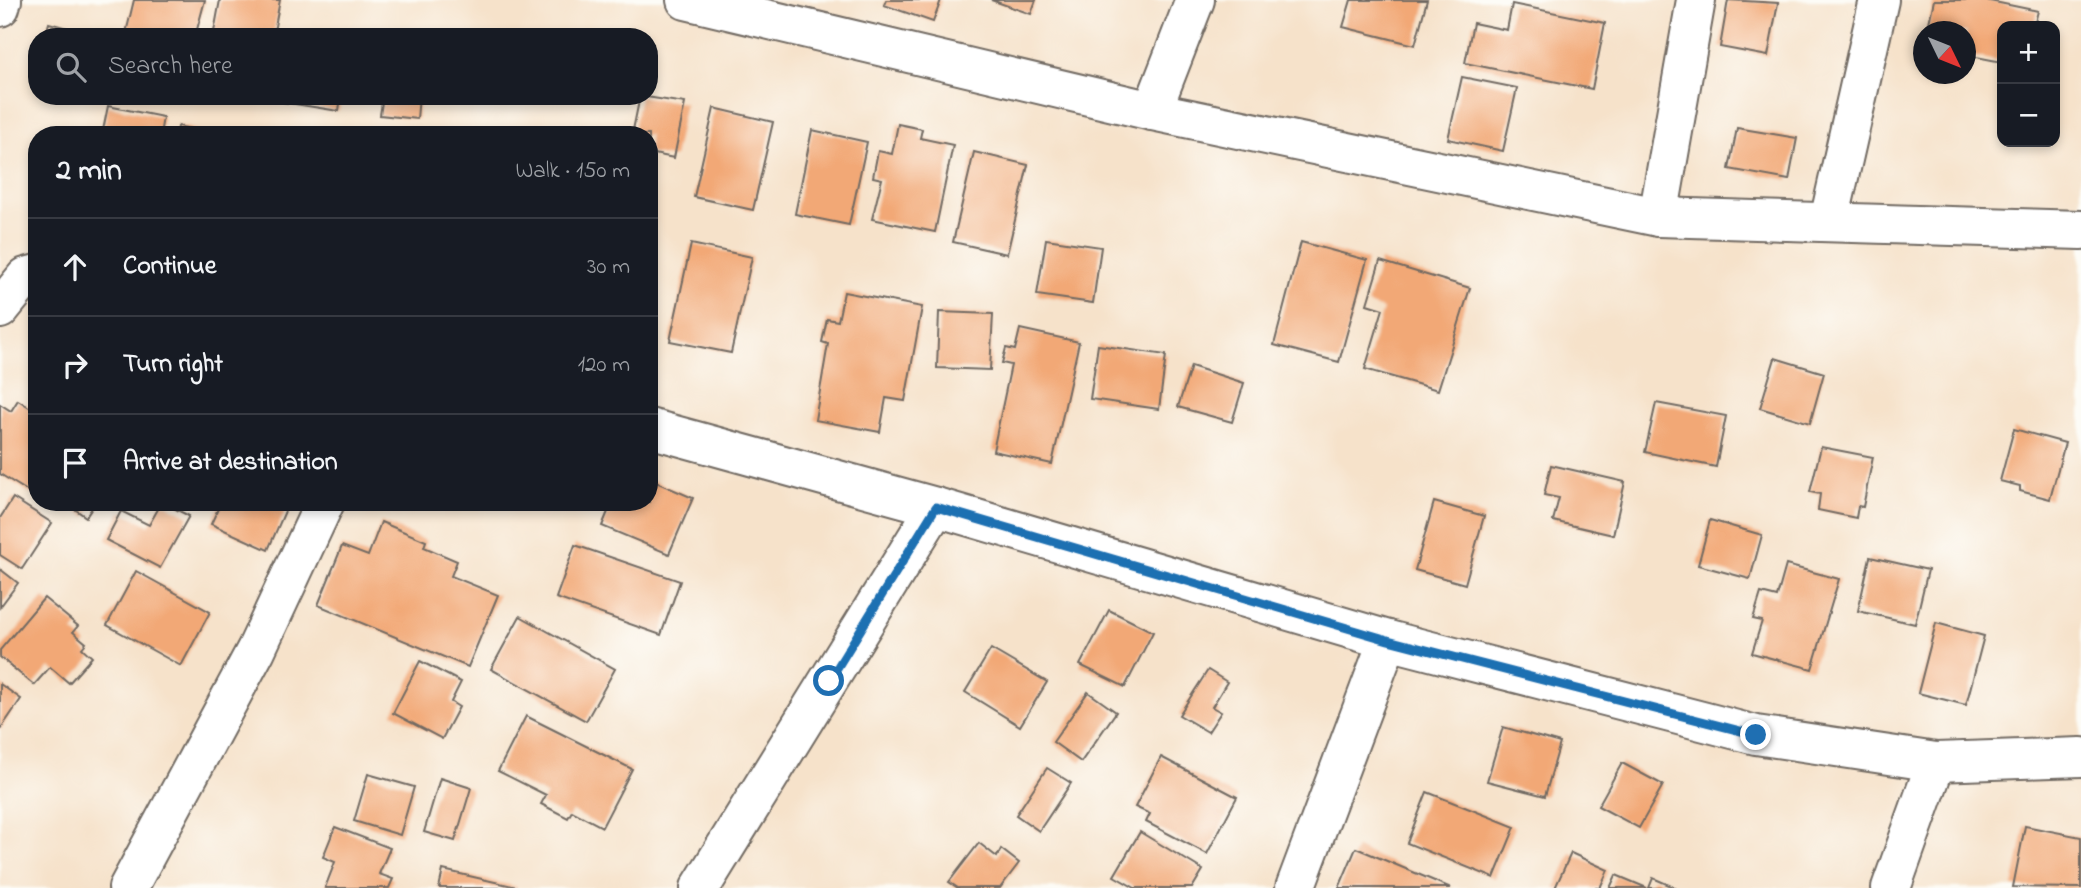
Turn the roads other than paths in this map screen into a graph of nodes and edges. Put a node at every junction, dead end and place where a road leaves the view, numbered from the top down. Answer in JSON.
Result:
{"nodes":[{"id":1,"x":2,"y":0,"type":"edge"},
{"id":2,"x":686,"y":0,"type":"edge"},
{"id":3,"x":1195,"y":0,"type":"edge"},
{"id":4,"x":1696,"y":0,"type":"edge"},
{"id":5,"x":1879,"y":0,"type":"edge"},
{"id":6,"x":0,"y":7,"type":"edge"},
{"id":7,"x":1152,"y":111,"type":"junction"},
{"id":8,"x":1658,"y":217,"type":"junction"},
{"id":9,"x":1829,"y":221,"type":"junction"},
{"id":10,"x":2081,"y":230,"type":"edge"},
{"id":11,"x":28,"y":276,"type":"edge"},
{"id":12,"x":0,"y":309,"type":"edge"},
{"id":13,"x":658,"y":430,"type":"edge"},
{"id":14,"x":936,"y":507,"type":"junction"},
{"id":15,"x":320,"y":511,"type":"edge"},
{"id":16,"x":1388,"y":640,"type":"junction"},
{"id":17,"x":2081,"y":757,"type":"edge"},
{"id":18,"x":1936,"y":762,"type":"junction"},
{"id":19,"x":128,"y":888,"type":"edge"},
{"id":20,"x":700,"y":888,"type":"edge"},
{"id":21,"x":1295,"y":888,"type":"edge"},
{"id":22,"x":1891,"y":888,"type":"edge"}],
"edges":[{"from":1,"to":6,"type":"street"},
{"from":2,"to":7,"type":"street"},
{"from":3,"to":7,"type":"street"},
{"from":4,"to":8,"type":"street"},
{"from":5,"to":9,"type":"street"},
{"from":7,"to":8,"type":"street"},
{"from":8,"to":9,"type":"street"},
{"from":9,"to":10,"type":"street"},
{"from":11,"to":12,"type":"street"},
{"from":13,"to":14,"type":"street"},
{"from":14,"to":16,"type":"street"},
{"from":14,"to":20,"type":"street"},
{"from":15,"to":19,"type":"street"},
{"from":16,"to":18,"type":"street"},
{"from":16,"to":21,"type":"street"},
{"from":17,"to":18,"type":"street"},
{"from":18,"to":22,"type":"street"}]}
